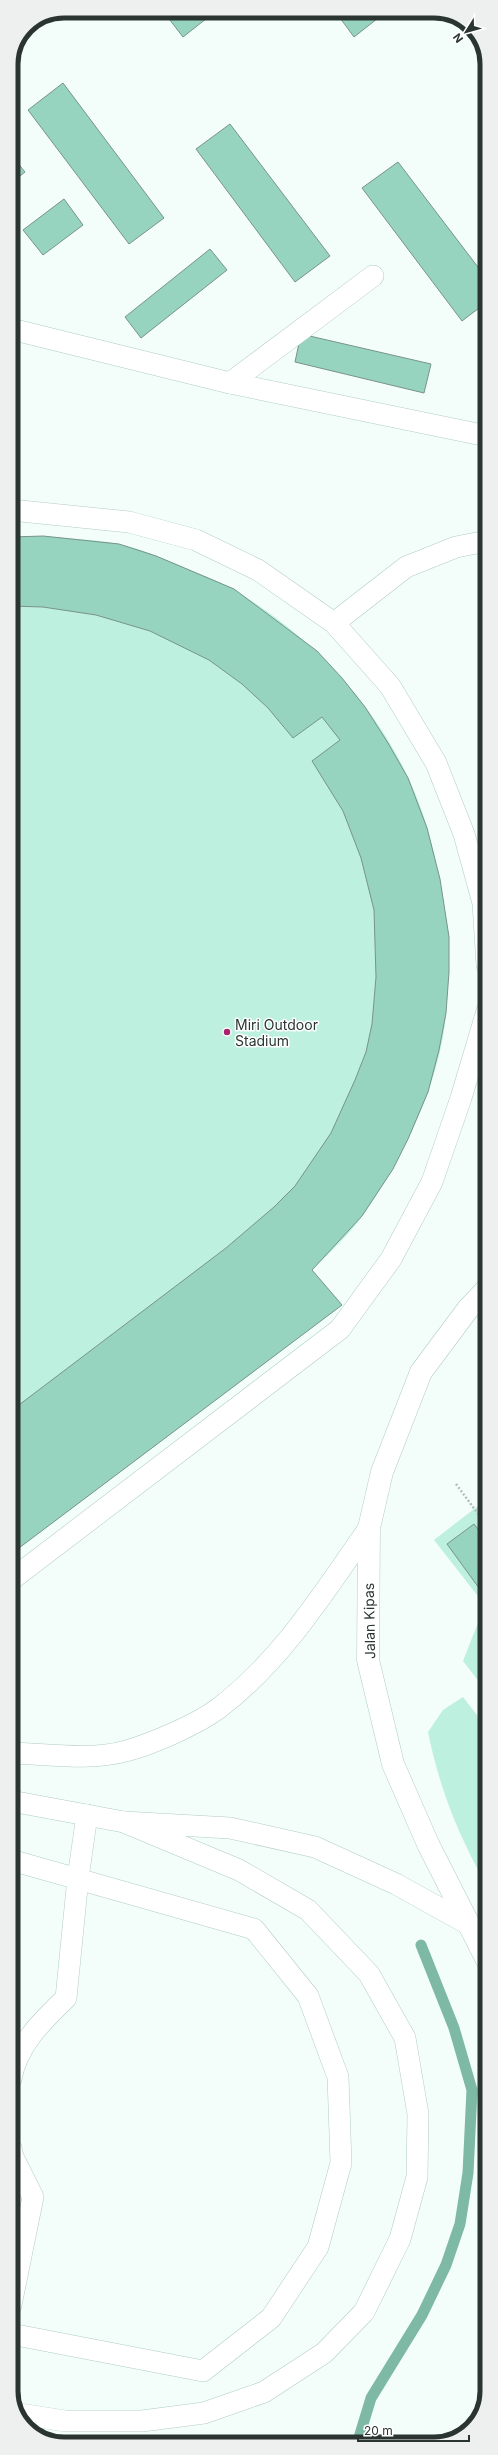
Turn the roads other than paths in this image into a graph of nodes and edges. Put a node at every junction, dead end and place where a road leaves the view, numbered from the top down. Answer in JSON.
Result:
{"nodes":[{"id":1,"x":373,"y":276,"type":"dead end"},
{"id":2,"x":18,"y":331,"type":"edge"},
{"id":3,"x":230,"y":383,"type":"junction"},
{"id":4,"x":480,"y":435,"type":"edge"},
{"id":5,"x":18,"y":511,"type":"edge"},
{"id":6,"x":480,"y":542,"type":"edge"},
{"id":7,"x":334,"y":623,"type":"junction"},
{"id":8,"x":480,"y":892,"type":"edge"},
{"id":9,"x":480,"y":1034,"type":"edge"},
{"id":10,"x":480,"y":1296,"type":"edge"},
{"id":11,"x":369,"y":1528,"type":"junction"},
{"id":12,"x":18,"y":1575,"type":"edge"},
{"id":13,"x":18,"y":1753,"type":"edge"},
{"id":14,"x":18,"y":1802,"type":"edge"},
{"id":15,"x":87,"y":1815,"type":"junction"},
{"id":16,"x":124,"y":1822,"type":"junction"},
{"id":17,"x":18,"y":1862,"type":"edge"},
{"id":18,"x":78,"y":1878,"type":"junction"},
{"id":19,"x":468,"y":1924,"type":"junction"},
{"id":20,"x":480,"y":1947,"type":"edge"},
{"id":21,"x":18,"y":2059,"type":"edge"},
{"id":22,"x":18,"y":2167,"type":"edge"},
{"id":23,"x":18,"y":2274,"type":"edge"},
{"id":24,"x":18,"y":2335,"type":"edge"},
{"id":25,"x":25,"y":2415,"type":"edge"}],
"edges":[{"from":1,"to":3,"type":"lane"},
{"from":2,"to":3,"type":"lane"},
{"from":3,"to":4,"type":"lane"},
{"from":5,"to":7,"type":"lane"},
{"from":6,"to":7,"type":"lane"},
{"from":7,"to":8,"type":"lane"},
{"from":9,"to":12,"type":"lane"},
{"from":10,"to":11,"type":"main road","name":"Jalan Kipas"},
{"from":11,"to":13,"type":"lane"},
{"from":11,"to":19,"type":"main road","name":"Jalan Kipas"},
{"from":14,"to":15,"type":"lane"},
{"from":15,"to":16,"type":"lane"},
{"from":15,"to":18,"type":"lane"},
{"from":16,"to":19,"type":"lane"},
{"from":16,"to":25,"type":"lane"},
{"from":17,"to":18,"type":"lane"},
{"from":18,"to":21,"type":"lane"},
{"from":18,"to":24,"type":"lane"},
{"from":19,"to":20,"type":"main road","name":"Jalan Kipas"},
{"from":22,"to":23,"type":"lane"}]}
